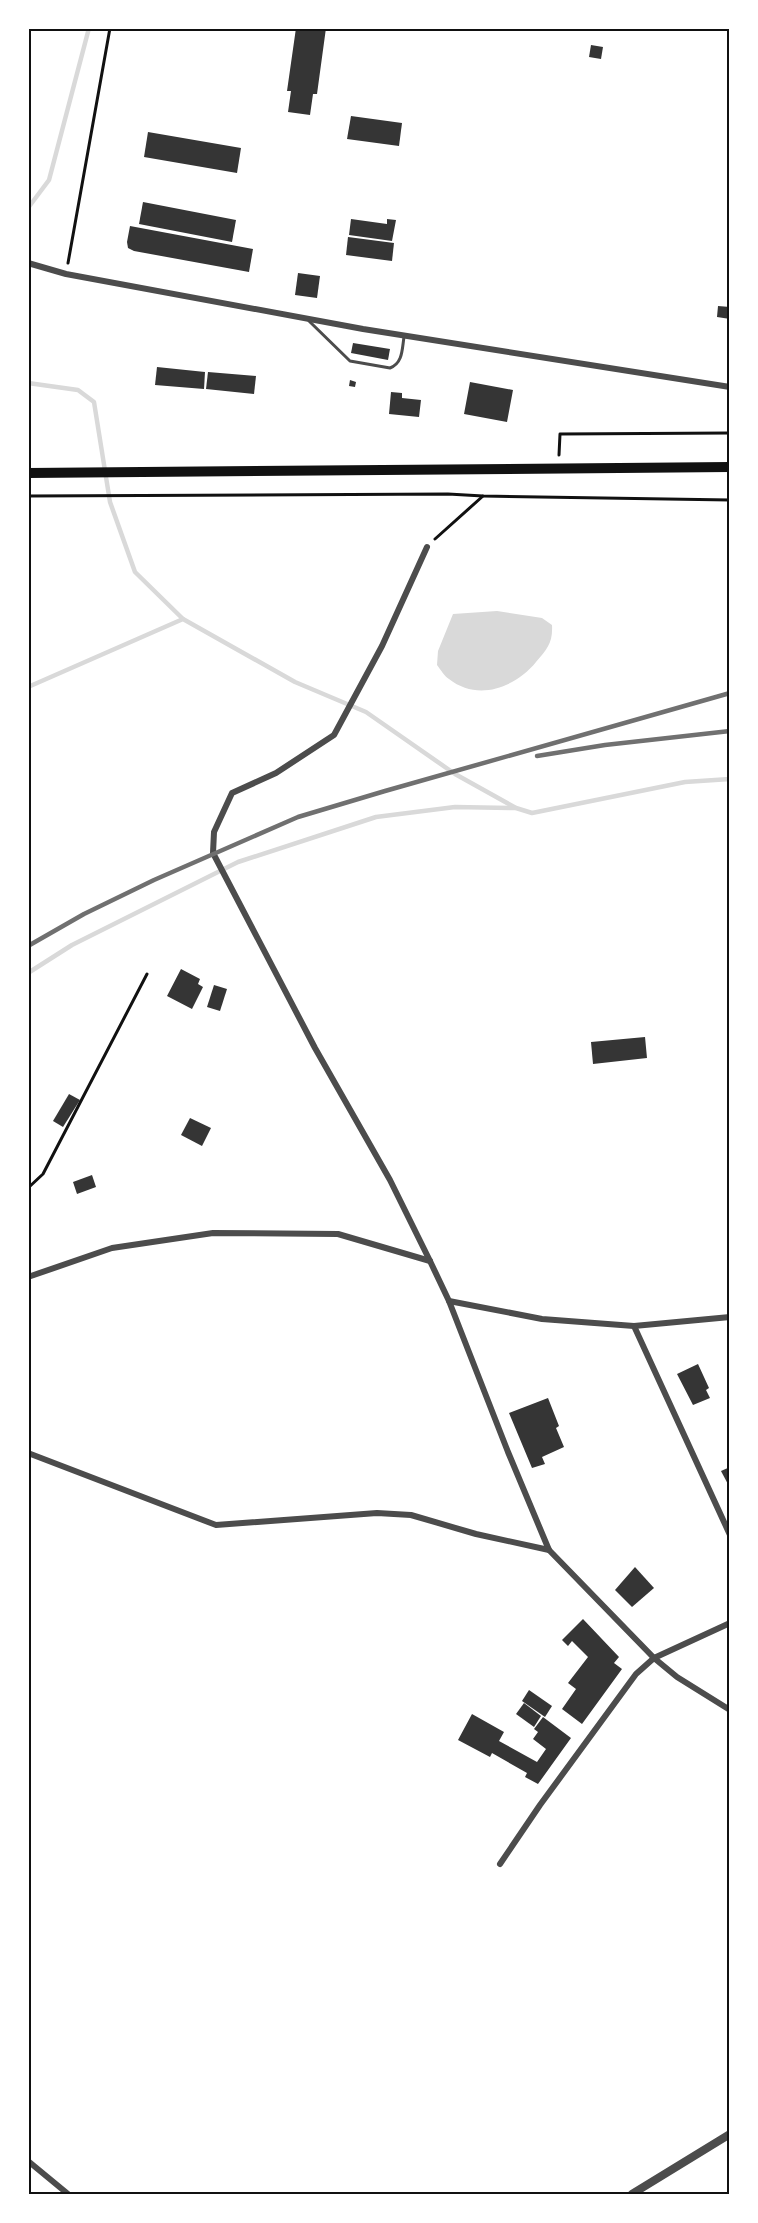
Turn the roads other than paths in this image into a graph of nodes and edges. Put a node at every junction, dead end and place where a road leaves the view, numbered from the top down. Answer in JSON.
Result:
{"nodes":[{"id":1,"x":28,"y":263,"type":"edge"},
{"id":2,"x":306,"y":318,"type":"junction"},
{"id":3,"x":404,"y":335,"type":"junction"},
{"id":4,"x":729,"y":387,"type":"edge"},
{"id":5,"x":729,"y":467,"type":"edge"},
{"id":6,"x":28,"y":473,"type":"edge"},
{"id":7,"x":427,"y":547,"type":"road end"},
{"id":8,"x":430,"y":1261,"type":"junction"},
{"id":9,"x":28,"y":1277,"type":"edge"},
{"id":10,"x":449,"y":1301,"type":"junction"},
{"id":11,"x":729,"y":1317,"type":"edge"},
{"id":12,"x":634,"y":1326,"type":"junction"},
{"id":13,"x":28,"y":1453,"type":"edge"},
{"id":14,"x":729,"y":1535,"type":"edge"},
{"id":15,"x":549,"y":1550,"type":"junction"},
{"id":16,"x":729,"y":1623,"type":"edge"},
{"id":17,"x":654,"y":1658,"type":"junction"},
{"id":18,"x":729,"y":1710,"type":"edge"},
{"id":19,"x":500,"y":1864,"type":"dead end"},
{"id":20,"x":729,"y":2134,"type":"edge"},
{"id":21,"x":28,"y":2161,"type":"edge"},
{"id":22,"x":68,"y":2194,"type":"edge"},
{"id":23,"x":632,"y":2194,"type":"edge"}],
"edges":[{"from":1,"to":2,"type":"street"},
{"from":2,"to":3,"type":"street"},
{"from":2,"to":3,"type":"lane"},
{"from":3,"to":4,"type":"street"},
{"from":5,"to":6,"type":"main road"},
{"from":7,"to":8,"type":"street"},
{"from":8,"to":9,"type":"street"},
{"from":8,"to":10,"type":"street"},
{"from":10,"to":12,"type":"street"},
{"from":10,"to":15,"type":"street"},
{"from":11,"to":12,"type":"street"},
{"from":12,"to":14,"type":"street"},
{"from":13,"to":15,"type":"street"},
{"from":15,"to":17,"type":"street"},
{"from":16,"to":17,"type":"street"},
{"from":17,"to":18,"type":"street"},
{"from":17,"to":19,"type":"street"},
{"from":20,"to":23,"type":"street"},
{"from":21,"to":22,"type":"street"}]}
